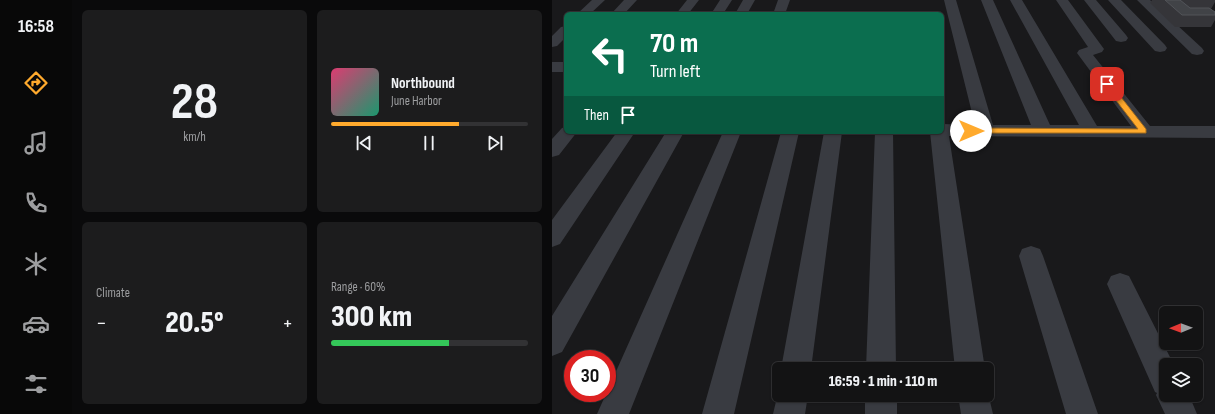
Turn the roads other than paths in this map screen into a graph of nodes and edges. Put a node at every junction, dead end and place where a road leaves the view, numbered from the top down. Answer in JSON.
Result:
{"nodes":[{"id":1,"x":599,"y":0,"type":"edge"},
{"id":2,"x":631,"y":0,"type":"edge"},
{"id":3,"x":693,"y":0,"type":"edge"},
{"id":4,"x":726,"y":0,"type":"edge"},
{"id":5,"x":749,"y":0,"type":"edge"},
{"id":6,"x":784,"y":0,"type":"edge"},
{"id":7,"x":950,"y":0,"type":"edge"},
{"id":8,"x":987,"y":0,"type":"edge"},
{"id":9,"x":1016,"y":0,"type":"edge"},
{"id":10,"x":1062,"y":0,"type":"edge"},
{"id":11,"x":1090,"y":0,"type":"edge"},
{"id":12,"x":1114,"y":0,"type":"edge"},
{"id":13,"x":1142,"y":0,"type":"edge"},
{"id":14,"x":585,"y":12,"type":"edge"},
{"id":15,"x":619,"y":12,"type":"edge"},
{"id":16,"x":684,"y":12,"type":"edge"},
{"id":17,"x":718,"y":12,"type":"edge"},
{"id":18,"x":742,"y":12,"type":"edge"},
{"id":19,"x":779,"y":12,"type":"edge"},
{"id":20,"x":564,"y":32,"type":"edge"},
{"id":21,"x":1121,"y":38,"type":"dead end"},
{"id":22,"x":552,"y":43,"type":"edge"},
{"id":23,"x":1160,"y":48,"type":"dead end"},
{"id":24,"x":1197,"y":51,"type":"dead end"},
{"id":25,"x":552,"y":67,"type":"edge"},
{"id":26,"x":564,"y":67,"type":"edge"},
{"id":27,"x":552,"y":129,"type":"edge"},
{"id":28,"x":564,"y":129,"type":"edge"},
{"id":29,"x":944,"y":130,"type":"edge"},
{"id":30,"x":986,"y":131,"type":"junction"},
{"id":31,"x":1043,"y":131,"type":"junction"},
{"id":32,"x":1091,"y":131,"type":"junction"},
{"id":33,"x":1144,"y":131,"type":"junction"},
{"id":34,"x":1215,"y":132,"type":"edge"},
{"id":35,"x":566,"y":134,"type":"edge"},
{"id":36,"x":625,"y":134,"type":"edge"},
{"id":37,"x":674,"y":134,"type":"edge"},
{"id":38,"x":731,"y":134,"type":"edge"},
{"id":39,"x":789,"y":134,"type":"edge"},
{"id":40,"x":833,"y":134,"type":"edge"},
{"id":41,"x":884,"y":134,"type":"edge"},
{"id":42,"x":939,"y":134,"type":"edge"},
{"id":43,"x":552,"y":151,"type":"edge"},
{"id":44,"x":552,"y":238,"type":"edge"},
{"id":45,"x":1031,"y":256,"type":"dead end"},
{"id":46,"x":1120,"y":284,"type":"dead end"},
{"id":47,"x":552,"y":342,"type":"edge"},
{"id":48,"x":797,"y":362,"type":"edge"},
{"id":49,"x":882,"y":362,"type":"edge"},
{"id":50,"x":969,"y":362,"type":"edge"},
{"id":51,"x":1159,"y":366,"type":"edge"},
{"id":52,"x":791,"y":402,"type":"edge"},
{"id":53,"x":881,"y":402,"type":"edge"},
{"id":54,"x":975,"y":402,"type":"edge"},
{"id":55,"x":1175,"y":402,"type":"edge"},
{"id":56,"x":613,"y":414,"type":"edge"},
{"id":57,"x":718,"y":414,"type":"edge"},
{"id":58,"x":789,"y":414,"type":"edge"},
{"id":59,"x":881,"y":414,"type":"edge"},
{"id":60,"x":976,"y":414,"type":"edge"},
{"id":61,"x":1082,"y":414,"type":"edge"},
{"id":62,"x":1181,"y":414,"type":"edge"}],
"edges":[{"from":1,"to":14,"type":"street"},
{"from":2,"to":15,"type":"street"},
{"from":3,"to":16,"type":"street"},
{"from":4,"to":17,"type":"street"},
{"from":5,"to":18,"type":"street"},
{"from":6,"to":19,"type":"street"},
{"from":7,"to":30,"type":"street"},
{"from":8,"to":31,"type":"street"},
{"from":9,"to":32,"type":"street"},
{"from":10,"to":33,"type":"street"},
{"from":11,"to":21,"type":"street"},
{"from":12,"to":23,"type":"street"},
{"from":13,"to":24,"type":"street"},
{"from":20,"to":22,"type":"street"},
{"from":25,"to":26,"type":"street"},
{"from":27,"to":28,"type":"street"},
{"from":29,"to":30,"type":"street"},
{"from":30,"to":31,"type":"street"},
{"from":31,"to":32,"type":"street"},
{"from":32,"to":33,"type":"street"},
{"from":33,"to":34,"type":"street"},
{"from":35,"to":43,"type":"street"},
{"from":36,"to":44,"type":"street"},
{"from":37,"to":47,"type":"street"},
{"from":38,"to":56,"type":"street"},
{"from":39,"to":57,"type":"street"},
{"from":40,"to":48,"type":"street"},
{"from":41,"to":49,"type":"street"},
{"from":42,"to":50,"type":"street"},
{"from":45,"to":61,"type":"street"},
{"from":46,"to":51,"type":"street"},
{"from":52,"to":58,"type":"street"},
{"from":53,"to":59,"type":"street"},
{"from":54,"to":60,"type":"street"},
{"from":55,"to":62,"type":"street"}]}
